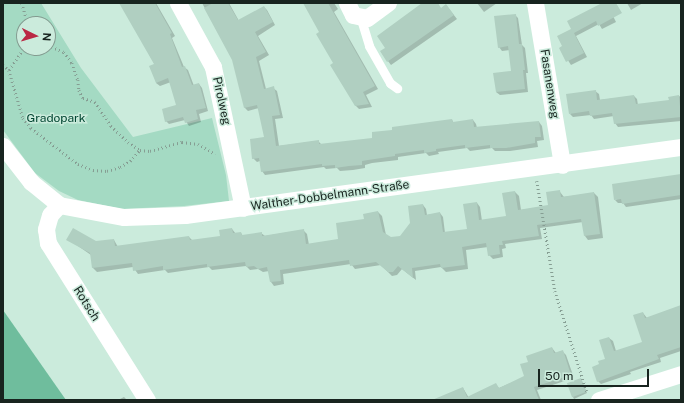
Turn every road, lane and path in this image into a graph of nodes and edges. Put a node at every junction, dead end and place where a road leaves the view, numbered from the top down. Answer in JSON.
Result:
{"nodes":[{"id":1,"x":22,"y":3,"type":"edge"},
{"id":2,"x":178,"y":3,"type":"edge"},
{"id":3,"x":347,"y":3,"type":"edge"},
{"id":4,"x":388,"y":3,"type":"edge"},
{"id":5,"x":538,"y":4,"type":"edge"},
{"id":6,"x":26,"y":16,"type":"edge"},
{"id":7,"x":360,"y":16,"type":"junction"},
{"id":8,"x":56,"y":48,"type":"edge"},
{"id":9,"x":19,"y":56,"type":"edge"},
{"id":10,"x":3,"y":65,"type":"edge"},
{"id":11,"x":9,"y":70,"type":"junction"},
{"id":12,"x":397,"y":88,"type":"dead end"},
{"id":13,"x":3,"y":146,"type":"edge"},
{"id":14,"x":681,"y":148,"type":"edge"},
{"id":15,"x":140,"y":150,"type":"junction"},
{"id":16,"x":235,"y":165,"type":"junction"},
{"id":17,"x":562,"y":165,"type":"junction"},
{"id":18,"x":536,"y":169,"type":"junction"},
{"id":19,"x":59,"y":205,"type":"junction"},
{"id":20,"x":243,"y":208,"type":"junction"},
{"id":21,"x":681,"y":374,"type":"edge"},
{"id":22,"x":593,"y":397,"type":"edge"},
{"id":23,"x":147,"y":400,"type":"edge"}],
"edges":[{"from":1,"to":6,"type":"path"},
{"from":2,"to":16,"type":"street","name":"Pirolweg"},
{"from":3,"to":7,"type":"street"},
{"from":4,"to":7,"type":"street"},
{"from":5,"to":17,"type":"street","name":"Fasanenweg"},
{"from":7,"to":12,"type":"lane"},
{"from":8,"to":15,"type":"path"},
{"from":9,"to":11,"type":"path"},
{"from":10,"to":11,"type":"path"},
{"from":11,"to":15,"type":"path"},
{"from":13,"to":19,"type":"street","name":"Walther-Dobbelmann-Straße"},
{"from":14,"to":17,"type":"street","name":"Walther-Dobbelmann-Straße"},
{"from":15,"to":16,"type":"path"},
{"from":16,"to":20,"type":"street","name":"Pirolweg"},
{"from":17,"to":18,"type":"street","name":"Walther-Dobbelmann-Straße"},
{"from":18,"to":20,"type":"street","name":"Walther-Dobbelmann-Straße"},
{"from":18,"to":22,"type":"path"},
{"from":19,"to":20,"type":"street","name":"Walther-Dobbelmann-Straße"},
{"from":19,"to":23,"type":"street","name":"Rotsch"},
{"from":21,"to":22,"type":"street"}]}
